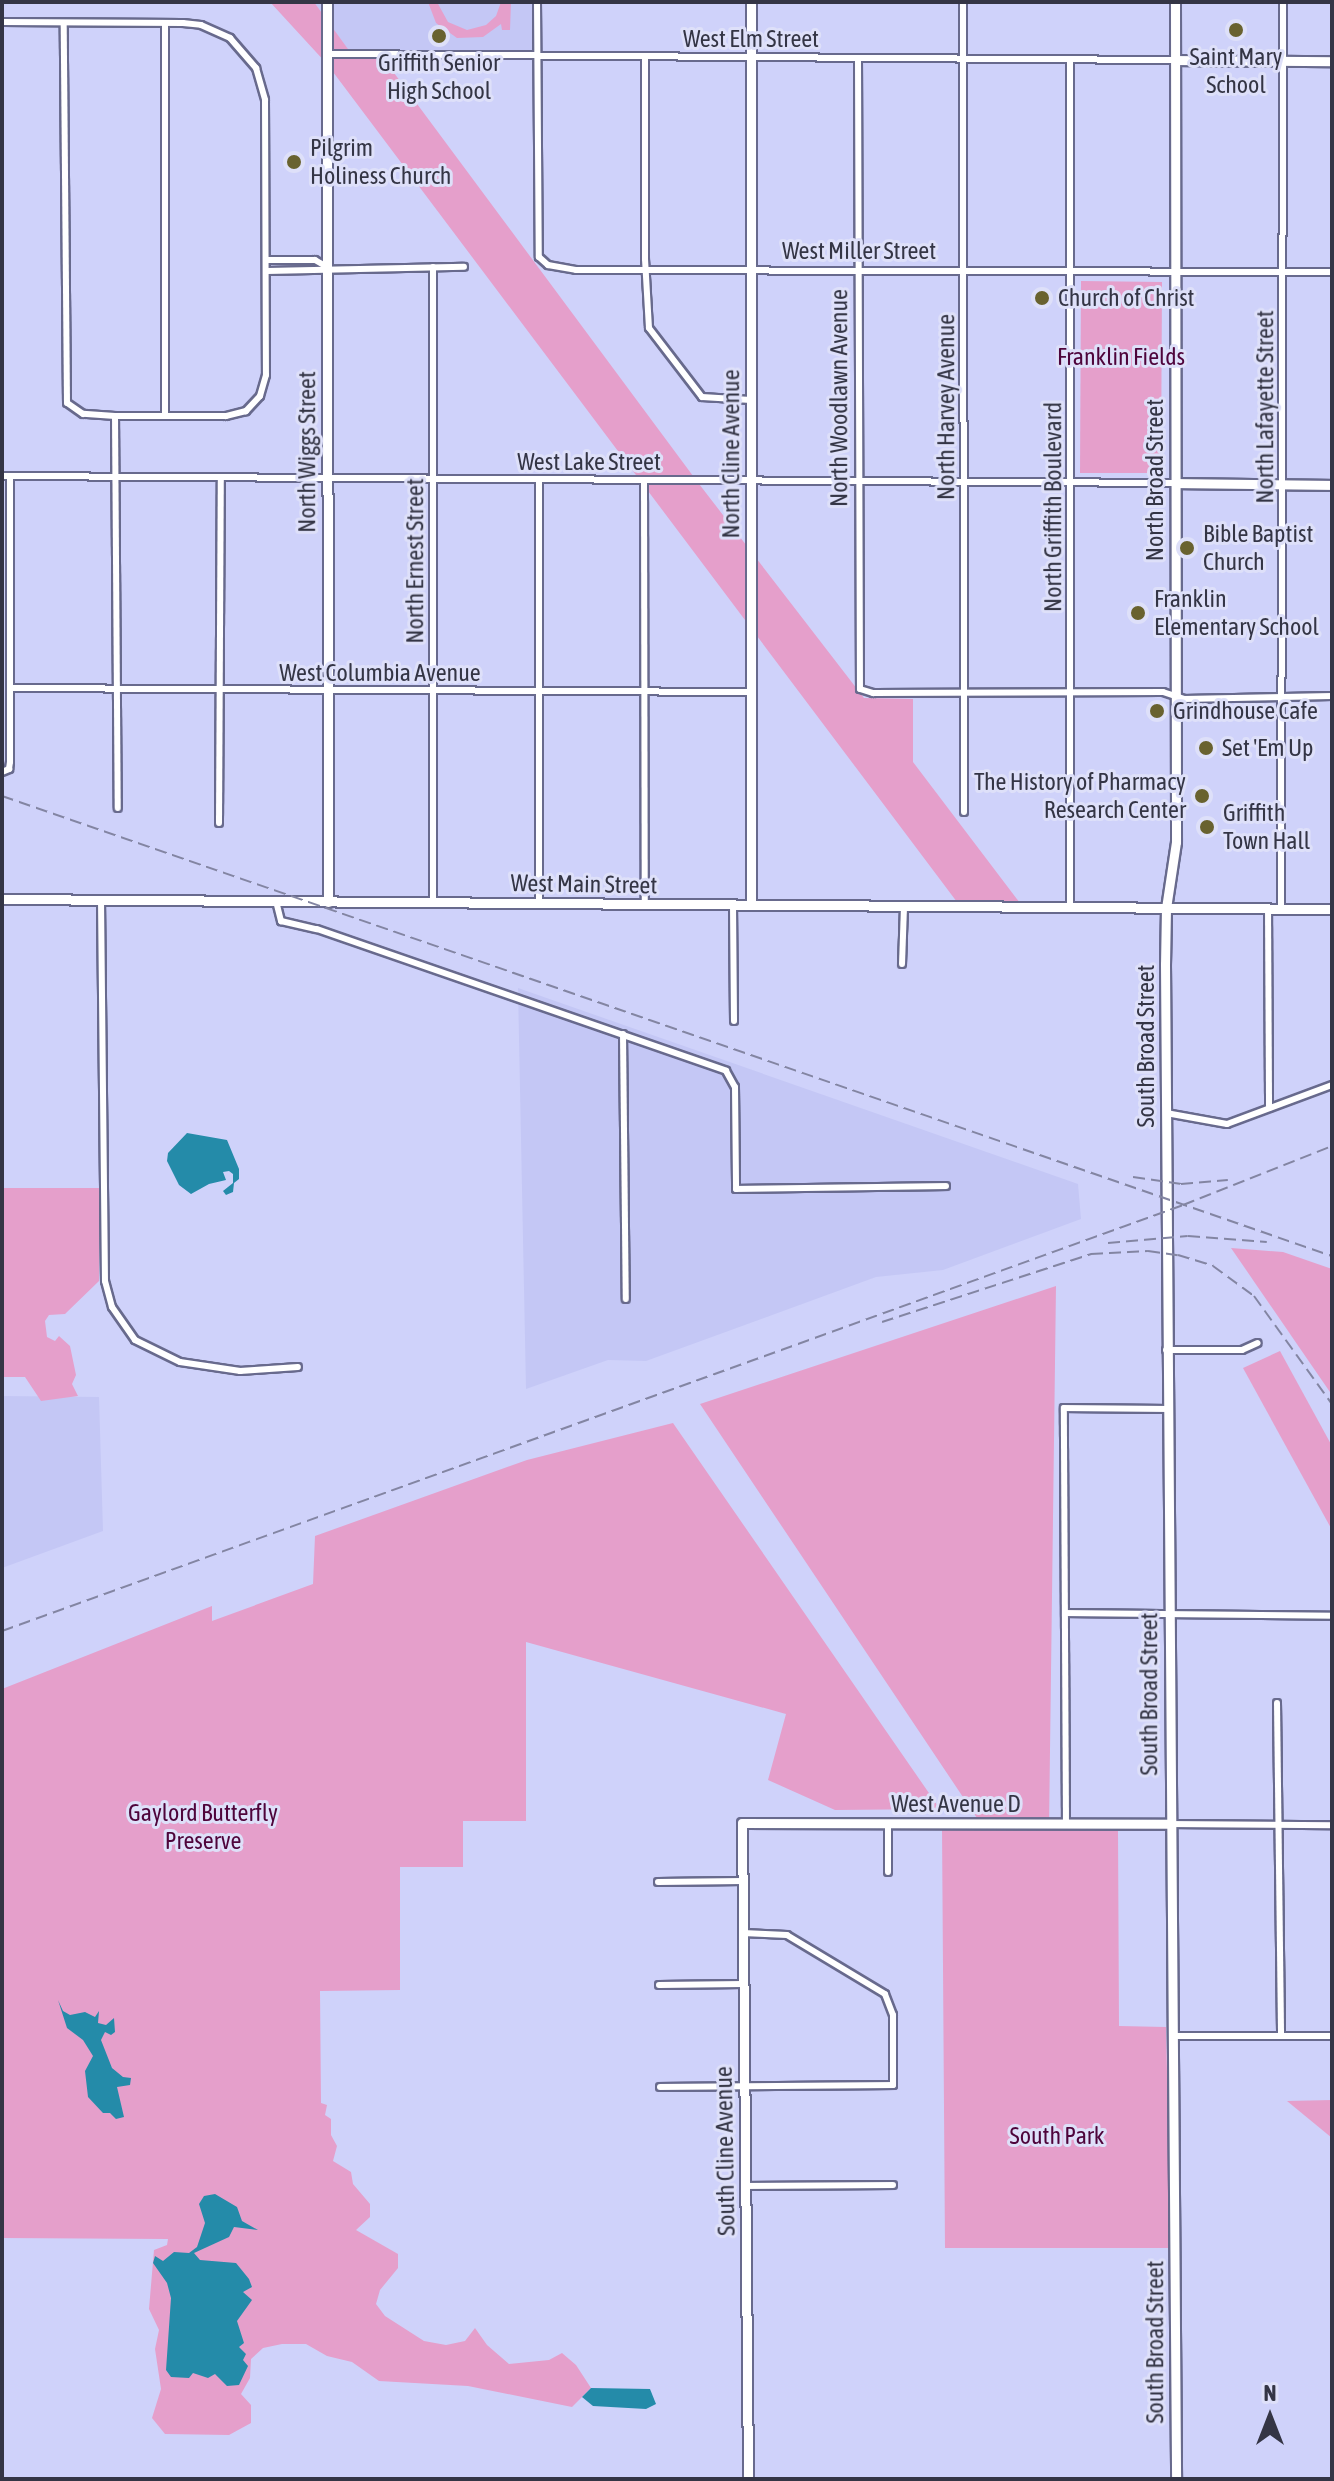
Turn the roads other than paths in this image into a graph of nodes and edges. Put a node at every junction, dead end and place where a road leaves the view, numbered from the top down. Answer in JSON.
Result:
{"nodes":[{"id":1,"x":327,"y":2,"type":"edge"},
{"id":2,"x":537,"y":2,"type":"edge"},
{"id":3,"x":751,"y":2,"type":"edge"},
{"id":4,"x":963,"y":2,"type":"edge"},
{"id":5,"x":1175,"y":2,"type":"edge"},
{"id":6,"x":1283,"y":2,"type":"edge"},
{"id":7,"x":2,"y":22,"type":"edge"},
{"id":8,"x":64,"y":23,"type":"junction"},
{"id":9,"x":165,"y":23,"type":"junction"},
{"id":10,"x":327,"y":54,"type":"junction"},
{"id":11,"x":538,"y":56,"type":"junction"},
{"id":12,"x":645,"y":57,"type":"junction"},
{"id":13,"x":751,"y":57,"type":"junction"},
{"id":14,"x":858,"y":58,"type":"junction"},
{"id":15,"x":963,"y":58,"type":"junction"},
{"id":16,"x":1070,"y":59,"type":"junction"},
{"id":17,"x":1175,"y":60,"type":"junction"},
{"id":18,"x":1283,"y":60,"type":"junction"},
{"id":19,"x":1332,"y":61,"type":"edge"},
{"id":20,"x":267,"y":260,"type":"junction"},
{"id":21,"x":327,"y":267,"type":"junction"},
{"id":22,"x":433,"y":267,"type":"junction"},
{"id":23,"x":464,"y":267,"type":"dead end"},
{"id":24,"x":751,"y":269,"type":"junction"},
{"id":25,"x":857,"y":269,"type":"junction"},
{"id":26,"x":646,"y":270,"type":"junction"},
{"id":27,"x":964,"y":270,"type":"junction"},
{"id":28,"x":267,"y":271,"type":"junction"},
{"id":29,"x":1070,"y":271,"type":"junction"},
{"id":30,"x":1175,"y":271,"type":"junction"},
{"id":31,"x":1283,"y":272,"type":"junction"},
{"id":32,"x":1332,"y":272,"type":"edge"},
{"id":33,"x":751,"y":400,"type":"junction"},
{"id":34,"x":115,"y":416,"type":"junction"},
{"id":35,"x":165,"y":416,"type":"junction"},
{"id":36,"x":6,"y":476,"type":"edge"},
{"id":37,"x":115,"y":477,"type":"junction"},
{"id":38,"x":221,"y":478,"type":"junction"},
{"id":39,"x":327,"y":478,"type":"junction"},
{"id":40,"x":433,"y":479,"type":"junction"},
{"id":41,"x":539,"y":479,"type":"junction"},
{"id":42,"x":751,"y":480,"type":"junction"},
{"id":43,"x":644,"y":481,"type":"junction"},
{"id":44,"x":857,"y":482,"type":"junction"},
{"id":45,"x":964,"y":482,"type":"junction"},
{"id":46,"x":1071,"y":483,"type":"junction"},
{"id":47,"x":1175,"y":483,"type":"junction"},
{"id":48,"x":1283,"y":485,"type":"junction"},
{"id":49,"x":1332,"y":485,"type":"edge"},
{"id":50,"x":10,"y":688,"type":"junction"},
{"id":51,"x":115,"y":689,"type":"junction"},
{"id":52,"x":221,"y":690,"type":"junction"},
{"id":53,"x":327,"y":690,"type":"junction"},
{"id":54,"x":433,"y":691,"type":"junction"},
{"id":55,"x":539,"y":691,"type":"junction"},
{"id":56,"x":645,"y":692,"type":"junction"},
{"id":57,"x":751,"y":692,"type":"junction"},
{"id":58,"x":964,"y":693,"type":"junction"},
{"id":59,"x":1070,"y":695,"type":"junction"},
{"id":60,"x":1176,"y":696,"type":"junction"},
{"id":61,"x":1282,"y":696,"type":"junction"},
{"id":62,"x":1332,"y":696,"type":"edge"},
{"id":63,"x":2,"y":772,"type":"edge"},
{"id":64,"x":118,"y":808,"type":"dead end"},
{"id":65,"x":964,"y":812,"type":"dead end"},
{"id":66,"x":219,"y":823,"type":"dead end"},
{"id":67,"x":2,"y":899,"type":"edge"},
{"id":68,"x":101,"y":900,"type":"junction"},
{"id":69,"x":276,"y":901,"type":"junction"},
{"id":70,"x":328,"y":902,"type":"junction"},
{"id":71,"x":433,"y":902,"type":"junction"},
{"id":72,"x":539,"y":903,"type":"junction"},
{"id":73,"x":645,"y":905,"type":"junction"},
{"id":74,"x":733,"y":905,"type":"junction"},
{"id":75,"x":751,"y":905,"type":"junction"},
{"id":76,"x":904,"y":906,"type":"junction"},
{"id":77,"x":1070,"y":907,"type":"junction"},
{"id":78,"x":1166,"y":908,"type":"junction"},
{"id":79,"x":1268,"y":908,"type":"junction"},
{"id":80,"x":1281,"y":908,"type":"junction"},
{"id":81,"x":1332,"y":909,"type":"edge"},
{"id":82,"x":902,"y":964,"type":"dead end"},
{"id":83,"x":734,"y":1021,"type":"dead end"},
{"id":84,"x":623,"y":1034,"type":"junction"},
{"id":85,"x":1332,"y":1085,"type":"edge"},
{"id":86,"x":1269,"y":1108,"type":"junction"},
{"id":87,"x":1166,"y":1113,"type":"junction"},
{"id":88,"x":946,"y":1186,"type":"dead end"},
{"id":89,"x":626,"y":1299,"type":"dead end"},
{"id":90,"x":1258,"y":1343,"type":"dead end"},
{"id":91,"x":1166,"y":1350,"type":"junction"},
{"id":92,"x":298,"y":1367,"type":"dead end"},
{"id":93,"x":1167,"y":1409,"type":"junction"},
{"id":94,"x":1065,"y":1613,"type":"junction"},
{"id":95,"x":1168,"y":1614,"type":"junction"},
{"id":96,"x":1332,"y":1616,"type":"edge"},
{"id":97,"x":1277,"y":1703,"type":"dead end"},
{"id":98,"x":742,"y":1823,"type":"joint"},
{"id":99,"x":888,"y":1823,"type":"junction"},
{"id":100,"x":1066,"y":1824,"type":"junction"},
{"id":101,"x":1170,"y":1824,"type":"junction"},
{"id":102,"x":1279,"y":1825,"type":"junction"},
{"id":103,"x":1332,"y":1825,"type":"edge"},
{"id":104,"x":888,"y":1872,"type":"dead end"},
{"id":105,"x":743,"y":1881,"type":"junction"},
{"id":106,"x":658,"y":1882,"type":"dead end"},
{"id":107,"x":743,"y":1933,"type":"junction"},
{"id":108,"x":743,"y":1984,"type":"junction"},
{"id":109,"x":659,"y":1985,"type":"dead end"},
{"id":110,"x":1172,"y":2036,"type":"junction"},
{"id":111,"x":1281,"y":2036,"type":"junction"},
{"id":112,"x":1332,"y":2036,"type":"edge"},
{"id":113,"x":744,"y":2086,"type":"junction"},
{"id":114,"x":660,"y":2087,"type":"dead end"},
{"id":115,"x":893,"y":2185,"type":"dead end"},
{"id":116,"x":745,"y":2186,"type":"junction"},
{"id":117,"x":748,"y":2479,"type":"edge"},
{"id":118,"x":1176,"y":2479,"type":"edge"}],
"edges":[{"from":1,"to":10,"type":"street","name":"North Wiggs Street"},
{"from":2,"to":11,"type":"street"},
{"from":3,"to":13,"type":"street","name":"North Cline Avenue"},
{"from":4,"to":15,"type":"street","name":"North Harvey Avenue"},
{"from":5,"to":17,"type":"street","name":"North Broad Street"},
{"from":6,"to":18,"type":"street","name":"North Lafayette Street"},
{"from":7,"to":8,"type":"street"},
{"from":8,"to":9,"type":"street"},
{"from":8,"to":34,"type":"street"},
{"from":9,"to":20,"type":"street"},
{"from":9,"to":35,"type":"street"},
{"from":10,"to":11,"type":"street","name":"West Elm Street"},
{"from":10,"to":21,"type":"street","name":"North Wiggs Street"},
{"from":11,"to":12,"type":"street","name":"West Elm Street"},
{"from":11,"to":26,"type":"street","name":"West Miller Street"},
{"from":12,"to":13,"type":"street","name":"West Elm Street"},
{"from":12,"to":26,"type":"street"},
{"from":13,"to":14,"type":"street","name":"West Elm Street"},
{"from":13,"to":24,"type":"street","name":"North Cline Avenue"},
{"from":14,"to":15,"type":"street","name":"West Elm Street"},
{"from":14,"to":25,"type":"street","name":"North Woodlawn Avenue"},
{"from":15,"to":16,"type":"street","name":"West Elm Street"},
{"from":15,"to":27,"type":"street","name":"North Harvey Avenue"},
{"from":16,"to":17,"type":"street","name":"West Elm Street"},
{"from":16,"to":29,"type":"street","name":"North Griffith Boulevard"},
{"from":17,"to":18,"type":"street"},
{"from":17,"to":30,"type":"street","name":"North Broad Street"},
{"from":18,"to":19,"type":"street"},
{"from":18,"to":31,"type":"street","name":"North Lafayette Street"},
{"from":20,"to":21,"type":"street"},
{"from":20,"to":28,"type":"street"},
{"from":21,"to":22,"type":"street"},
{"from":21,"to":28,"type":"street"},
{"from":21,"to":39,"type":"street","name":"North Wiggs Street"},
{"from":22,"to":23,"type":"street"},
{"from":22,"to":40,"type":"street","name":"North Ernest Street"},
{"from":24,"to":25,"type":"street","name":"West Miller Street"},
{"from":24,"to":26,"type":"street","name":"West Miller Street"},
{"from":24,"to":33,"type":"street","name":"North Cline Avenue"},
{"from":25,"to":27,"type":"street","name":"West Miller Street"},
{"from":25,"to":44,"type":"street","name":"North Woodlawn Avenue"},
{"from":26,"to":33,"type":"street"},
{"from":27,"to":29,"type":"street","name":"West Miller Street"},
{"from":27,"to":45,"type":"street","name":"North Harvey Avenue"},
{"from":28,"to":35,"type":"street"},
{"from":29,"to":30,"type":"street","name":"West Miller Street"},
{"from":29,"to":46,"type":"street","name":"North Griffith Boulevard"},
{"from":30,"to":31,"type":"street","name":"West Miller Street"},
{"from":30,"to":47,"type":"street","name":"North Broad Street"},
{"from":31,"to":32,"type":"street","name":"West Miller Street"},
{"from":31,"to":48,"type":"street","name":"North Lafayette Street"},
{"from":33,"to":42,"type":"street","name":"North Cline Avenue"},
{"from":34,"to":35,"type":"street"},
{"from":34,"to":37,"type":"street"},
{"from":36,"to":37,"type":"street","name":"West Lake Street"},
{"from":36,"to":50,"type":"street"},
{"from":37,"to":38,"type":"street","name":"West Lake Street"},
{"from":37,"to":51,"type":"street"},
{"from":38,"to":39,"type":"street","name":"West Lake Street"},
{"from":38,"to":52,"type":"street"},
{"from":39,"to":40,"type":"street","name":"West Lake Street"},
{"from":39,"to":53,"type":"street","name":"North Wiggs Street"},
{"from":40,"to":41,"type":"street","name":"West Lake Street"},
{"from":40,"to":54,"type":"street","name":"North Ernest Street"},
{"from":41,"to":43,"type":"street","name":"West Lake Street"},
{"from":41,"to":55,"type":"street"},
{"from":42,"to":43,"type":"street","name":"West Lake Street"},
{"from":42,"to":44,"type":"street","name":"West Lake Street"},
{"from":42,"to":57,"type":"street","name":"North Cline Avenue"},
{"from":43,"to":56,"type":"street"},
{"from":44,"to":45,"type":"street","name":"West Lake Street"},
{"from":44,"to":58,"type":"street","name":"North Woodlawn Avenue"},
{"from":45,"to":46,"type":"street","name":"West Lake Street"},
{"from":45,"to":58,"type":"street","name":"North Harvey Avenue"},
{"from":46,"to":47,"type":"street","name":"West Lake Street"},
{"from":46,"to":59,"type":"street","name":"North Griffith Boulevard"},
{"from":47,"to":48,"type":"street"},
{"from":47,"to":60,"type":"street","name":"North Broad Street"},
{"from":48,"to":49,"type":"street"},
{"from":48,"to":61,"type":"street","name":"North Lafayette Street"},
{"from":50,"to":51,"type":"street","name":"West Columbia Avenue"},
{"from":50,"to":63,"type":"street"},
{"from":51,"to":52,"type":"street","name":"West Columbia Avenue"},
{"from":51,"to":64,"type":"street"},
{"from":52,"to":53,"type":"street","name":"West Columbia Avenue"},
{"from":52,"to":66,"type":"street"},
{"from":53,"to":54,"type":"street","name":"West Columbia Avenue"},
{"from":53,"to":70,"type":"street","name":"North Wiggs Street"},
{"from":54,"to":55,"type":"street","name":"West Columbia Avenue"},
{"from":54,"to":71,"type":"street","name":"North Ernest Street"},
{"from":55,"to":56,"type":"street","name":"West Columbia Avenue"},
{"from":55,"to":72,"type":"street"},
{"from":56,"to":57,"type":"street","name":"West Columbia Avenue"},
{"from":56,"to":73,"type":"street"},
{"from":57,"to":75,"type":"street","name":"North Cline Avenue"},
{"from":58,"to":59,"type":"street"},
{"from":58,"to":65,"type":"street","name":"North Harvey Avenue"},
{"from":59,"to":60,"type":"street"},
{"from":59,"to":77,"type":"street","name":"North Griffith Boulevard"},
{"from":60,"to":61,"type":"street"},
{"from":60,"to":78,"type":"street","name":"North Broad Street"},
{"from":61,"to":62,"type":"street"},
{"from":61,"to":80,"type":"street","name":"North Lafayette Street"},
{"from":67,"to":68,"type":"street","name":"West Main Street"},
{"from":68,"to":69,"type":"street","name":"West Main Street"},
{"from":68,"to":92,"type":"street"},
{"from":69,"to":70,"type":"street","name":"West Main Street"},
{"from":69,"to":84,"type":"street"},
{"from":70,"to":71,"type":"street","name":"West Main Street"},
{"from":71,"to":72,"type":"street","name":"West Main Street"},
{"from":72,"to":73,"type":"street","name":"West Main Street"},
{"from":73,"to":74,"type":"street","name":"West Main Street"},
{"from":74,"to":75,"type":"street","name":"West Main Street"},
{"from":74,"to":83,"type":"street"},
{"from":75,"to":76,"type":"street","name":"West Main Street"},
{"from":76,"to":77,"type":"street","name":"West Main Street"},
{"from":76,"to":82,"type":"street"},
{"from":77,"to":78,"type":"street","name":"West Main Street"},
{"from":78,"to":79,"type":"street","name":"West Main Street"},
{"from":78,"to":87,"type":"street","name":"South Broad Street"},
{"from":79,"to":80,"type":"street","name":"West Main Street"},
{"from":79,"to":86,"type":"street"},
{"from":80,"to":81,"type":"street","name":"West Main Street"},
{"from":84,"to":88,"type":"street"},
{"from":84,"to":89,"type":"street"},
{"from":85,"to":86,"type":"street"},
{"from":86,"to":87,"type":"street"},
{"from":87,"to":91,"type":"street","name":"South Broad Street"},
{"from":90,"to":91,"type":"street"},
{"from":91,"to":93,"type":"street","name":"South Broad Street"},
{"from":93,"to":94,"type":"street"},
{"from":93,"to":95,"type":"street","name":"South Broad Street"},
{"from":94,"to":95,"type":"street"},
{"from":94,"to":100,"type":"street"},
{"from":95,"to":96,"type":"street"},
{"from":95,"to":101,"type":"street","name":"South Broad Street"},
{"from":97,"to":102,"type":"street"},
{"from":98,"to":99,"type":"street","name":"West Avenue D"},
{"from":98,"to":105,"type":"street","name":"South Cline Avenue"},
{"from":99,"to":100,"type":"street","name":"West Avenue D"},
{"from":99,"to":104,"type":"street"},
{"from":100,"to":101,"type":"street","name":"West Avenue D"},
{"from":101,"to":102,"type":"street"},
{"from":101,"to":110,"type":"street","name":"South Broad Street"},
{"from":102,"to":103,"type":"street"},
{"from":102,"to":111,"type":"street"},
{"from":105,"to":106,"type":"street"},
{"from":105,"to":107,"type":"street","name":"South Cline Avenue"},
{"from":107,"to":108,"type":"street","name":"South Cline Avenue"},
{"from":107,"to":113,"type":"street"},
{"from":108,"to":109,"type":"street"},
{"from":108,"to":113,"type":"street","name":"South Cline Avenue"},
{"from":110,"to":111,"type":"street"},
{"from":110,"to":118,"type":"street","name":"South Broad Street"},
{"from":111,"to":112,"type":"street"},
{"from":113,"to":114,"type":"street"},
{"from":113,"to":116,"type":"street","name":"South Cline Avenue"},
{"from":115,"to":116,"type":"street"},
{"from":116,"to":117,"type":"street","name":"South Cline Avenue"}]}
